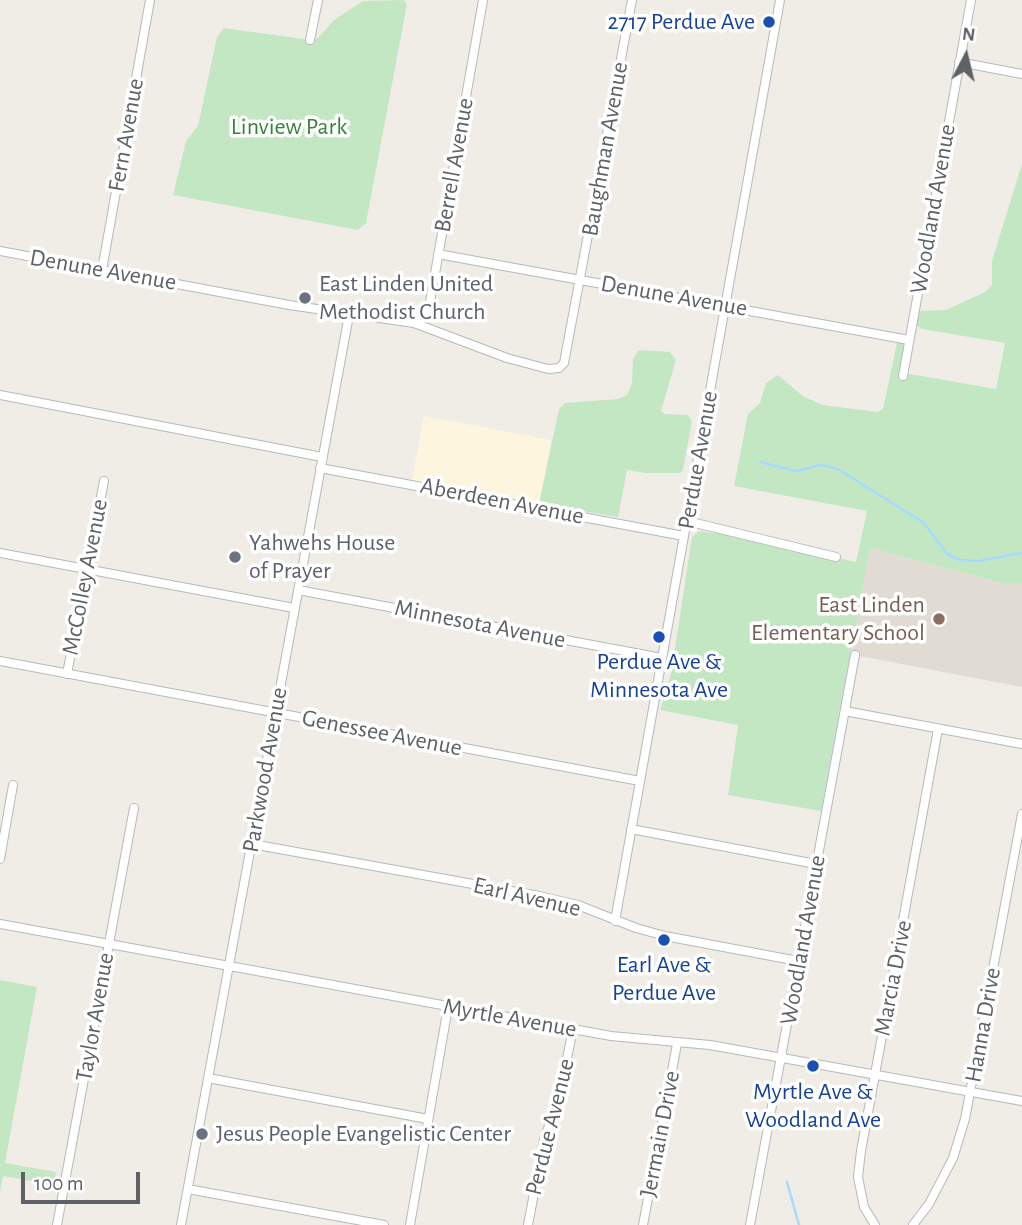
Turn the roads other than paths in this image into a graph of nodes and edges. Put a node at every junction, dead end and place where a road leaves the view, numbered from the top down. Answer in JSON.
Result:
{"nodes":[{"id":1,"x":150,"y":0,"type":"edge"},
{"id":2,"x":318,"y":0,"type":"edge"},
{"id":3,"x":482,"y":0,"type":"edge"},
{"id":4,"x":632,"y":0,"type":"edge"},
{"id":5,"x":780,"y":0,"type":"edge"},
{"id":6,"x":971,"y":0,"type":"edge"},
{"id":7,"x":310,"y":40,"type":"dead end"},
{"id":8,"x":959,"y":62,"type":"junction"},
{"id":9,"x":1022,"y":74,"type":"edge"},
{"id":10,"x":0,"y":251,"type":"edge"},
{"id":11,"x":438,"y":254,"type":"junction"},
{"id":12,"x":102,"y":270,"type":"junction"},
{"id":13,"x":580,"y":279,"type":"junction"},
{"id":14,"x":725,"y":306,"type":"junction"},
{"id":15,"x":349,"y":315,"type":"junction"},
{"id":16,"x":414,"y":323,"type":"junction"},
{"id":17,"x":909,"y":340,"type":"junction"},
{"id":18,"x":548,"y":369,"type":"joint"},
{"id":19,"x":902,"y":376,"type":"dead end"},
{"id":20,"x":0,"y":396,"type":"edge"},
{"id":21,"x":323,"y":457,"type":"junction"},
{"id":22,"x":320,"y":468,"type":"junction"},
{"id":23,"x":104,"y":481,"type":"dead end"},
{"id":24,"x":687,"y":521,"type":"junction"},
{"id":25,"x":684,"y":536,"type":"junction"},
{"id":26,"x":0,"y":553,"type":"edge"},
{"id":27,"x":835,"y":557,"type":"dead end"},
{"id":28,"x":88,"y":569,"type":"junction"},
{"id":29,"x":298,"y":590,"type":"junction"},
{"id":30,"x":294,"y":608,"type":"junction"},
{"id":31,"x":855,"y":655,"type":"dead end"},
{"id":32,"x":662,"y":658,"type":"junction"},
{"id":33,"x":0,"y":662,"type":"edge"},
{"id":34,"x":67,"y":674,"type":"junction"},
{"id":35,"x":845,"y":711,"type":"junction"},
{"id":36,"x":275,"y":713,"type":"junction"},
{"id":37,"x":939,"y":729,"type":"junction"},
{"id":38,"x":1022,"y":744,"type":"edge"},
{"id":39,"x":640,"y":780,"type":"junction"},
{"id":40,"x":13,"y":785,"type":"dead end"},
{"id":41,"x":134,"y":808,"type":"dead end"},
{"id":42,"x":1022,"y":814,"type":"edge"},
{"id":43,"x":631,"y":829,"type":"junction"},
{"id":44,"x":252,"y":844,"type":"junction"},
{"id":45,"x":0,"y":859,"type":"edge"},
{"id":46,"x":816,"y":864,"type":"junction"},
{"id":47,"x":615,"y":921,"type":"junction"},
{"id":48,"x":0,"y":923,"type":"edge"},
{"id":49,"x":108,"y":943,"type":"junction"},
{"id":50,"x":799,"y":961,"type":"junction"},
{"id":51,"x":229,"y":967,"type":"junction"},
{"id":52,"x":448,"y":1007,"type":"junction"},
{"id":53,"x":573,"y":1029,"type":"junction"},
{"id":54,"x":677,"y":1044,"type":"junction"},
{"id":55,"x":782,"y":1057,"type":"junction"},
{"id":56,"x":875,"y":1074,"type":"junction"},
{"id":57,"x":208,"y":1078,"type":"junction"},
{"id":58,"x":972,"y":1091,"type":"junction"},
{"id":59,"x":1022,"y":1101,"type":"edge"},
{"id":60,"x":428,"y":1119,"type":"junction"},
{"id":61,"x":188,"y":1189,"type":"junction"},
{"id":62,"x":57,"y":1225,"type":"edge"},
{"id":63,"x":181,"y":1225,"type":"edge"},
{"id":64,"x":384,"y":1225,"type":"edge"},
{"id":65,"x":410,"y":1225,"type":"edge"},
{"id":66,"x":528,"y":1225,"type":"edge"},
{"id":67,"x":643,"y":1225,"type":"edge"},
{"id":68,"x":750,"y":1225,"type":"edge"},
{"id":69,"x":875,"y":1225,"type":"edge"},
{"id":70,"x":913,"y":1225,"type":"edge"}],
"edges":[{"from":1,"to":12,"type":"street","name":"Fern Avenue"},
{"from":2,"to":7,"type":"street"},
{"from":3,"to":11,"type":"street","name":"Berrell Avenue"},
{"from":4,"to":13,"type":"street","name":"Baughman Avenue"},
{"from":5,"to":14,"type":"street","name":"Perdue Avenue"},
{"from":6,"to":8,"type":"street","name":"Woodland Avenue"},
{"from":8,"to":9,"type":"street"},
{"from":8,"to":17,"type":"street","name":"Woodland Avenue"},
{"from":10,"to":12,"type":"street","name":"Denune Avenue"},
{"from":11,"to":13,"type":"street","name":"Denune Avenue"},
{"from":11,"to":16,"type":"street","name":"Berrell Avenue"},
{"from":12,"to":15,"type":"street","name":"Denune Avenue"},
{"from":13,"to":14,"type":"street","name":"Denune Avenue"},
{"from":13,"to":18,"type":"street","name":"Baughman Avenue"},
{"from":14,"to":17,"type":"street","name":"Denune Avenue"},
{"from":14,"to":24,"type":"street","name":"Perdue Avenue"},
{"from":15,"to":16,"type":"street","name":"Denune Avenue"},
{"from":15,"to":21,"type":"street","name":"Parkwood Avenue"},
{"from":16,"to":18,"type":"street","name":"Denune Avenue"},
{"from":17,"to":19,"type":"street","name":"Woodland Avenue"},
{"from":20,"to":21,"type":"street"},
{"from":21,"to":22,"type":"street","name":"Parkwood Avenue"},
{"from":22,"to":25,"type":"street","name":"Aberdeen Avenue"},
{"from":22,"to":29,"type":"street","name":"Parkwood Avenue"},
{"from":23,"to":28,"type":"street","name":"McColley Avenue"},
{"from":24,"to":25,"type":"street","name":"Perdue Avenue"},
{"from":24,"to":27,"type":"street"},
{"from":25,"to":32,"type":"street","name":"Perdue Avenue"},
{"from":26,"to":28,"type":"street"},
{"from":28,"to":30,"type":"street"},
{"from":28,"to":34,"type":"street","name":"McColley Avenue"},
{"from":29,"to":30,"type":"street","name":"Parkwood Avenue"},
{"from":29,"to":32,"type":"street","name":"Minnesota Avenue"},
{"from":30,"to":36,"type":"street","name":"Parkwood Avenue"},
{"from":31,"to":35,"type":"street","name":"Woodland Avenue"},
{"from":32,"to":39,"type":"street","name":"Perdue Avenue"},
{"from":33,"to":34,"type":"street","name":"Genessee Avenue"},
{"from":34,"to":36,"type":"street","name":"Genessee Avenue"},
{"from":35,"to":37,"type":"street"},
{"from":35,"to":46,"type":"street","name":"Woodland Avenue"},
{"from":36,"to":39,"type":"street","name":"Genessee Avenue"},
{"from":36,"to":44,"type":"street","name":"Parkwood Avenue"},
{"from":37,"to":38,"type":"street"},
{"from":37,"to":56,"type":"street","name":"Marcia Drive"},
{"from":39,"to":43,"type":"street","name":"Perdue Avenue"},
{"from":40,"to":45,"type":"street"},
{"from":41,"to":49,"type":"street","name":"Taylor Avenue"},
{"from":42,"to":58,"type":"street","name":"Hanna Drive"},
{"from":43,"to":46,"type":"street"},
{"from":43,"to":47,"type":"street","name":"Perdue Avenue"},
{"from":44,"to":47,"type":"street","name":"Earl Avenue"},
{"from":44,"to":51,"type":"street","name":"Parkwood Avenue"},
{"from":46,"to":50,"type":"street","name":"Woodland Avenue"},
{"from":47,"to":50,"type":"street","name":"Earl Avenue"},
{"from":48,"to":49,"type":"street","name":"Myrtle Avenue"},
{"from":49,"to":51,"type":"street","name":"Myrtle Avenue"},
{"from":49,"to":62,"type":"street","name":"Taylor Avenue"},
{"from":50,"to":55,"type":"street","name":"Woodland Avenue"},
{"from":51,"to":52,"type":"street","name":"Myrtle Avenue"},
{"from":51,"to":57,"type":"street","name":"Parkwood Avenue"},
{"from":52,"to":53,"type":"street","name":"Myrtle Avenue"},
{"from":52,"to":60,"type":"street"},
{"from":53,"to":54,"type":"street","name":"Myrtle Avenue"},
{"from":53,"to":66,"type":"street","name":"Perdue Avenue"},
{"from":54,"to":55,"type":"street","name":"Myrtle Avenue"},
{"from":54,"to":67,"type":"street","name":"Jermain Drive"},
{"from":55,"to":56,"type":"street","name":"Myrtle Avenue"},
{"from":55,"to":68,"type":"street","name":"Woodland Avenue"},
{"from":56,"to":58,"type":"street","name":"Myrtle Avenue"},
{"from":56,"to":69,"type":"street","name":"Marcia Drive"},
{"from":57,"to":60,"type":"street"},
{"from":57,"to":61,"type":"street","name":"Parkwood Avenue"},
{"from":58,"to":59,"type":"street","name":"Myrtle Avenue"},
{"from":58,"to":70,"type":"street","name":"Hanna Drive"},
{"from":60,"to":65,"type":"street"},
{"from":61,"to":63,"type":"street","name":"Parkwood Avenue"},
{"from":61,"to":64,"type":"street"}]}
